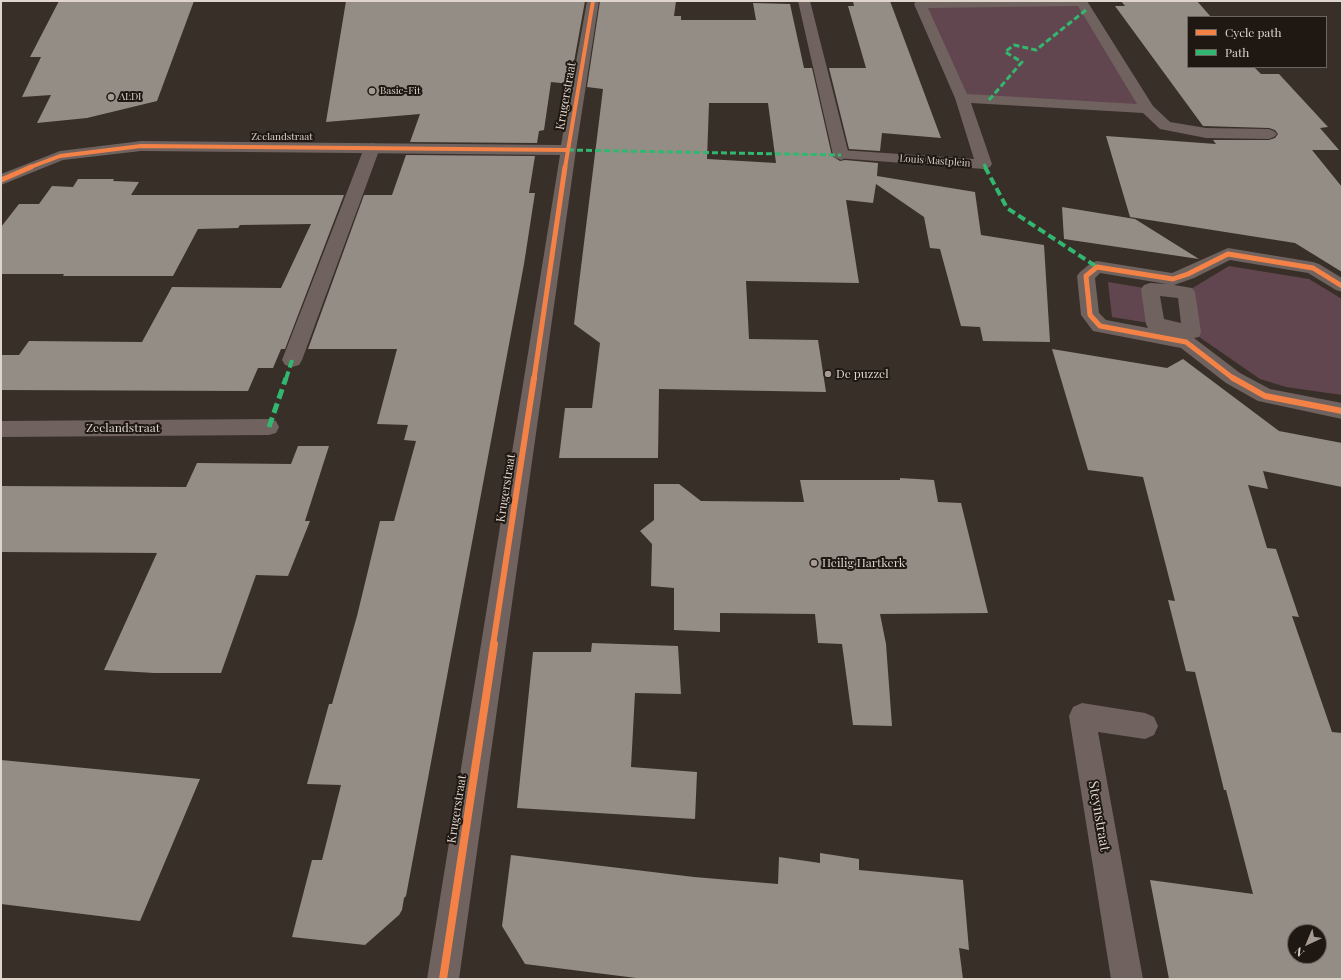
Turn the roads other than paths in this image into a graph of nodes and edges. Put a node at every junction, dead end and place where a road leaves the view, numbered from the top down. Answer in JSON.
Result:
{"nodes":[{"id":1,"x":593,"y":1,"type":"edge"},
{"id":2,"x":804,"y":1,"type":"edge"},
{"id":3,"x":1081,"y":2,"type":"edge"},
{"id":4,"x":919,"y":3,"type":"edge"},
{"id":5,"x":962,"y":98,"type":"junction"},
{"id":6,"x":1147,"y":109,"type":"junction"},
{"id":7,"x":1269,"y":134,"type":"dead end"},
{"id":8,"x":372,"y":148,"type":"junction"},
{"id":9,"x":568,"y":150,"type":"junction"},
{"id":10,"x":1,"y":180,"type":"edge"},
{"id":11,"x":1342,"y":286,"type":"edge"},
{"id":12,"x":292,"y":360,"type":"dead end"},
{"id":13,"x":1342,"y":411,"type":"edge"},
{"id":14,"x":269,"y":427,"type":"dead end"},
{"id":15,"x":1,"y":429,"type":"edge"},
{"id":16,"x":1145,"y":726,"type":"dead end"},
{"id":17,"x":443,"y":979,"type":"edge"},
{"id":18,"x":1127,"y":979,"type":"edge"}],
"edges":[{"from":1,"to":9,"type":"street","name":"Krugerstraat"},
{"from":2,"to":5,"type":"street","name":"Louis Mastplein"},
{"from":3,"to":4,"type":"street","name":"Louis Mastplein"},
{"from":3,"to":6,"type":"street","name":"Louis Mastplein"},
{"from":4,"to":5,"type":"street","name":"Louis Mastplein"},
{"from":5,"to":6,"type":"street"},
{"from":6,"to":7,"type":"street","name":"Louis Mastplein"},
{"from":8,"to":9,"type":"street","name":"Zeelandstraat"},
{"from":8,"to":10,"type":"street","name":"Zeelandstraat"},
{"from":8,"to":12,"type":"street"},
{"from":9,"to":17,"type":"street","name":"Krugerstraat"},
{"from":11,"to":13,"type":"street"},
{"from":14,"to":15,"type":"street","name":"Zeelandstraat"},
{"from":16,"to":18,"type":"street","name":"Steynstraat"}]}
